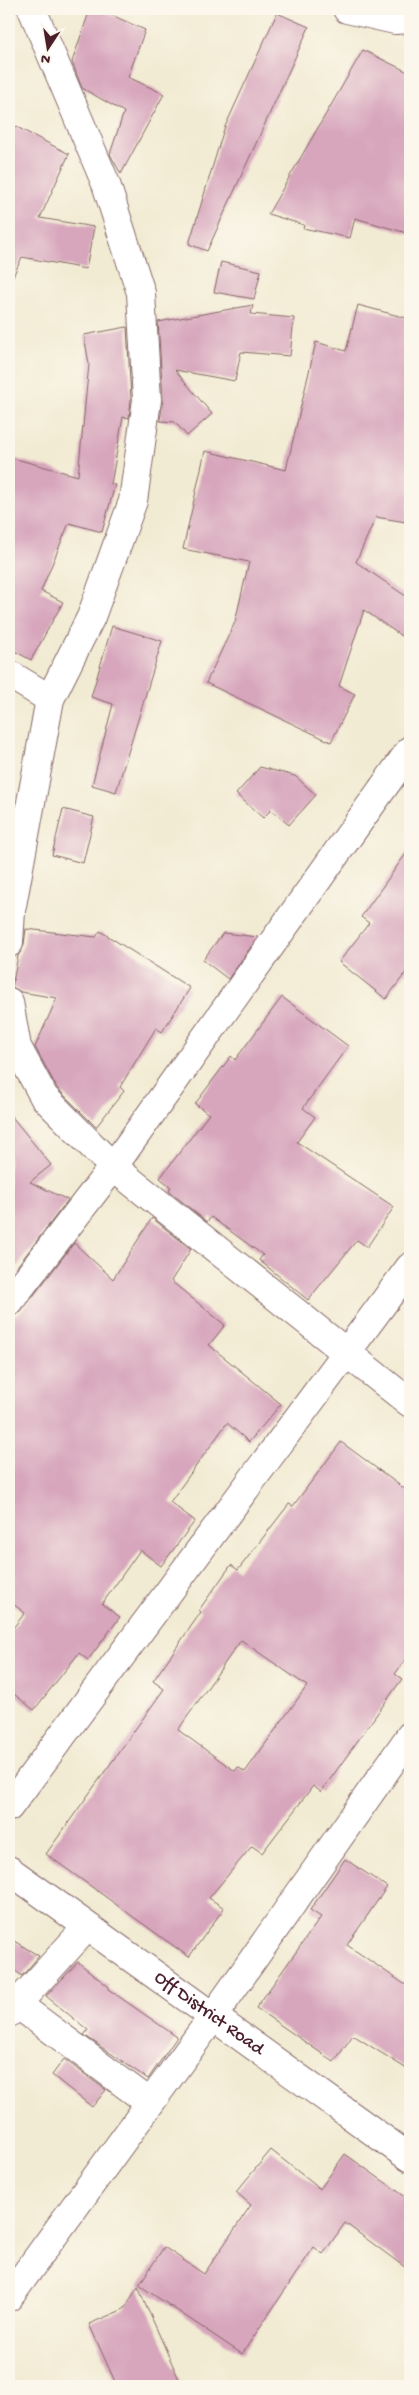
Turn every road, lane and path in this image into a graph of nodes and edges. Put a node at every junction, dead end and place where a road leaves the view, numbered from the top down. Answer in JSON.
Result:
{"nodes":[{"id":1,"x":32,"y":9,"type":"edge"},
{"id":2,"x":347,"y":9,"type":"edge"},
{"id":3,"x":410,"y":19,"type":"edge"},
{"id":4,"x":9,"y":674,"type":"edge"},
{"id":5,"x":50,"y":699,"type":"junction"},
{"id":6,"x":410,"y":750,"type":"edge"},
{"id":7,"x":9,"y":943,"type":"edge"},
{"id":8,"x":9,"y":1002,"type":"edge"},
{"id":9,"x":113,"y":1167,"type":"junction"},
{"id":10,"x":410,"y":1267,"type":"edge"},
{"id":11,"x":9,"y":1302,"type":"edge"},
{"id":12,"x":347,"y":1354,"type":"junction"},
{"id":13,"x":410,"y":1402,"type":"edge"},
{"id":14,"x":410,"y":1736,"type":"edge"},
{"id":15,"x":9,"y":1807,"type":"edge"},
{"id":16,"x":9,"y":1870,"type":"edge"},
{"id":17,"x":87,"y":1927,"type":"junction"},
{"id":18,"x":13,"y":2008,"type":"edge"},
{"id":19,"x":212,"y":2018,"type":"junction"},
{"id":20,"x":150,"y":2103,"type":"junction"},
{"id":21,"x":410,"y":2158,"type":"edge"},
{"id":22,"x":9,"y":2297,"type":"edge"}],
"edges":[{"from":1,"to":5,"type":"street"},
{"from":2,"to":3,"type":"street"},
{"from":4,"to":5,"type":"street"},
{"from":5,"to":7,"type":"street"},
{"from":6,"to":9,"type":"street"},
{"from":8,"to":9,"type":"street"},
{"from":9,"to":11,"type":"street"},
{"from":9,"to":12,"type":"street"},
{"from":10,"to":12,"type":"street"},
{"from":12,"to":13,"type":"street"},
{"from":12,"to":15,"type":"street"},
{"from":14,"to":19,"type":"street"},
{"from":16,"to":17,"type":"street","name":"Off District Road"},
{"from":17,"to":18,"type":"street"},
{"from":17,"to":19,"type":"street","name":"Off District Road"},
{"from":18,"to":20,"type":"street"},
{"from":19,"to":20,"type":"street"},
{"from":19,"to":21,"type":"street","name":"Off District Road"},
{"from":20,"to":22,"type":"street"}]}
